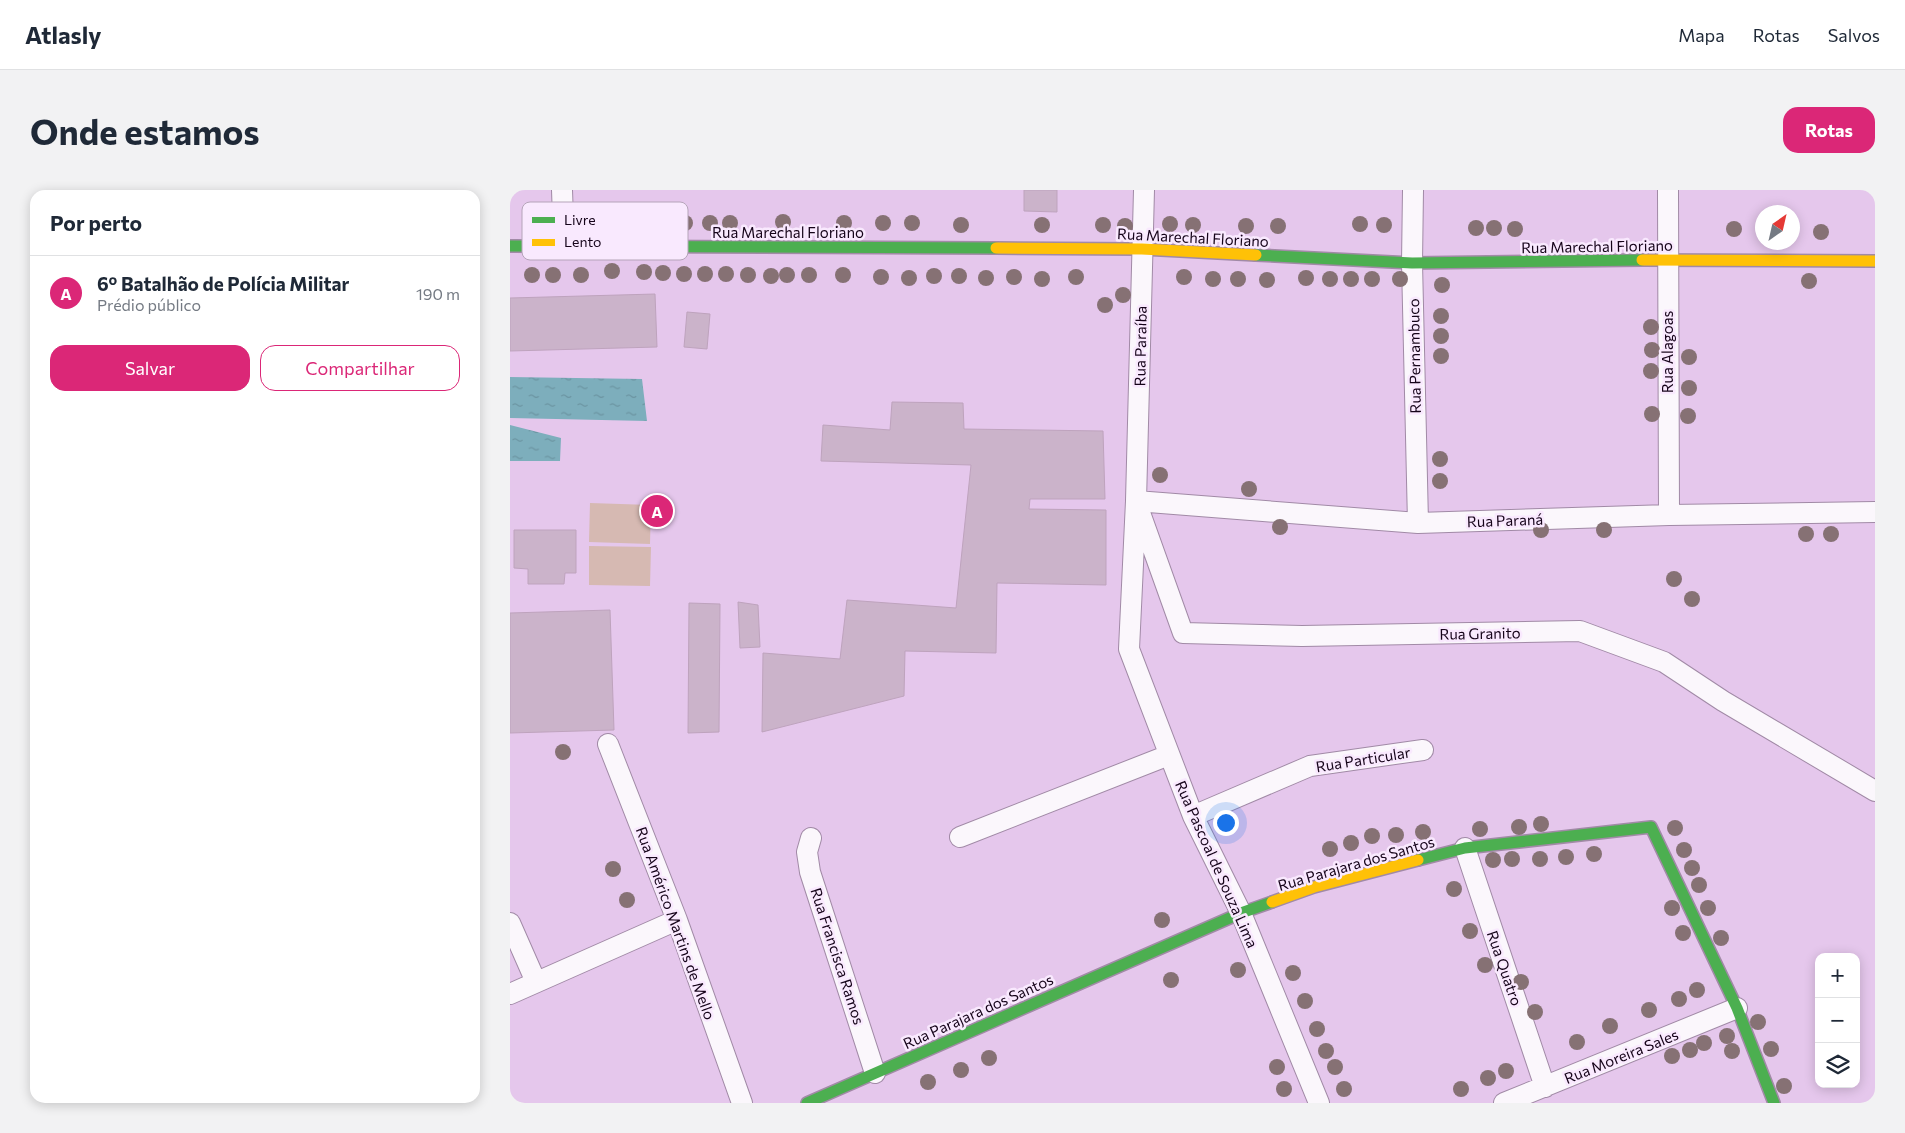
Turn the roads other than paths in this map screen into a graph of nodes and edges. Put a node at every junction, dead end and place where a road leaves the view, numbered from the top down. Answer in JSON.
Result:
{"nodes":[{"id":1,"x":1144,"y":190,"type":"edge"},
{"id":2,"x":1413,"y":190,"type":"edge"},
{"id":3,"x":1668,"y":190,"type":"edge"},
{"id":4,"x":688,"y":247,"type":"edge"},
{"id":5,"x":1142,"y":249,"type":"junction"},
{"id":6,"x":1667,"y":260,"type":"junction"},
{"id":7,"x":1875,"y":261,"type":"edge"},
{"id":8,"x":1412,"y":263,"type":"junction"},
{"id":9,"x":1136,"y":501,"type":"junction"},
{"id":10,"x":1875,"y":512,"type":"edge"},
{"id":11,"x":1668,"y":514,"type":"junction"},
{"id":12,"x":1418,"y":523,"type":"junction"},
{"id":13,"x":608,"y":744,"type":"dead end"},
{"id":14,"x":1423,"y":750,"type":"dead end"},
{"id":15,"x":1169,"y":755,"type":"junction"},
{"id":16,"x":1875,"y":791,"type":"edge"},
{"id":17,"x":1193,"y":816,"type":"junction"},
{"id":18,"x":960,"y":837,"type":"dead end"},
{"id":19,"x":811,"y":838,"type":"dead end"},
{"id":20,"x":1465,"y":848,"type":"junction"},
{"id":21,"x":1241,"y":913,"type":"junction"},
{"id":22,"x":677,"y":920,"type":"junction"},
{"id":23,"x":510,"y":923,"type":"edge"},
{"id":24,"x":536,"y":982,"type":"junction"},
{"id":25,"x":510,"y":994,"type":"edge"},
{"id":26,"x":1737,"y":1008,"type":"junction"},
{"id":27,"x":875,"y":1073,"type":"junction"},
{"id":28,"x":1545,"y":1087,"type":"junction"},
{"id":29,"x":742,"y":1103,"type":"edge"},
{"id":30,"x":807,"y":1103,"type":"edge"},
{"id":31,"x":1319,"y":1103,"type":"edge"},
{"id":32,"x":1504,"y":1103,"type":"edge"},
{"id":33,"x":1774,"y":1103,"type":"edge"}],
"edges":[{"from":1,"to":5,"type":"street","name":"Rua Paraíba"},
{"from":2,"to":8,"type":"street","name":"Rua Pernambuco"},
{"from":3,"to":6,"type":"street","name":"Rua Alagoas"},
{"from":4,"to":5,"type":"street","name":"Rua Marechal Floriano"},
{"from":5,"to":8,"type":"street","name":"Rua Marechal Floriano"},
{"from":5,"to":9,"type":"street","name":"Rua Paraíba"},
{"from":6,"to":7,"type":"street","name":"Rua Marechal Floriano"},
{"from":6,"to":8,"type":"street","name":"Rua Marechal Floriano"},
{"from":6,"to":11,"type":"street","name":"Rua Alagoas"},
{"from":8,"to":12,"type":"street","name":"Rua Pernambuco"},
{"from":9,"to":12,"type":"street","name":"Rua Paraná"},
{"from":9,"to":15,"type":"street","name":"Rua Pascoal de Souza Lima"},
{"from":9,"to":16,"type":"street","name":"Rua Granito"},
{"from":10,"to":11,"type":"street","name":"Rua Paraná"},
{"from":11,"to":12,"type":"street","name":"Rua Paraná"},
{"from":13,"to":22,"type":"street","name":"Rua Américo Martins de Mello"},
{"from":14,"to":17,"type":"street","name":"Rua Particular"},
{"from":15,"to":17,"type":"street","name":"Rua Pascoal de Souza Lima"},
{"from":15,"to":18,"type":"street"},
{"from":17,"to":21,"type":"street","name":"Rua Pascoal de Souza Lima"},
{"from":19,"to":27,"type":"street","name":"Rua Francisca Ramos"},
{"from":20,"to":21,"type":"street","name":"Rua Parajara dos Santos"},
{"from":20,"to":26,"type":"street","name":"Rua Parajara dos Santos"},
{"from":20,"to":28,"type":"street","name":"Rua Quatro"},
{"from":21,"to":27,"type":"street","name":"Rua Parajara dos Santos"},
{"from":21,"to":31,"type":"street","name":"Rua Pascoal de Souza Lima"},
{"from":22,"to":24,"type":"street"},
{"from":22,"to":29,"type":"street","name":"Rua Américo Martins de Mello"},
{"from":23,"to":24,"type":"street"},
{"from":24,"to":25,"type":"street"},
{"from":26,"to":28,"type":"street","name":"Rua Moreira Sales"},
{"from":26,"to":33,"type":"street","name":"Rua Parajara dos Santos"},
{"from":27,"to":30,"type":"street","name":"Rua Parajara dos Santos"},
{"from":28,"to":32,"type":"street","name":"Rua Moreira Sales"}]}
